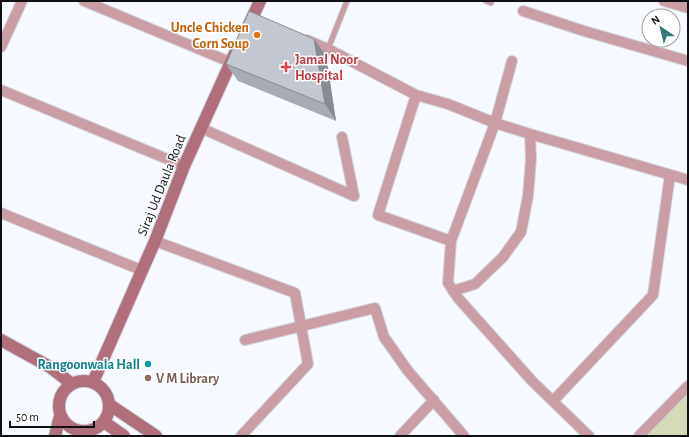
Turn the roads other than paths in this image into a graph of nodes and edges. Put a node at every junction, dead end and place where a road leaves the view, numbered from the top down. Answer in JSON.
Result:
{"nodes":[{"id":1,"x":22,"y":1,"type":"edge"},
{"id":2,"x":84,"y":1,"type":"edge"},
{"id":3,"x":260,"y":1,"type":"edge"},
{"id":4,"x":347,"y":1,"type":"edge"},
{"id":5,"x":664,"y":1,"type":"edge"},
{"id":6,"x":688,"y":8,"type":"edge"},
{"id":7,"x":523,"y":11,"type":"dead end"},
{"id":8,"x":301,"y":37,"type":"edge"},
{"id":9,"x":1,"y":47,"type":"edge"},
{"id":10,"x":328,"y":49,"type":"junction"},
{"id":11,"x":512,"y":61,"type":"dead end"},
{"id":12,"x":688,"y":61,"type":"edge"},
{"id":13,"x":230,"y":62,"type":"junction"},
{"id":14,"x":1,"y":90,"type":"edge"},
{"id":15,"x":416,"y":94,"type":"junction"},
{"id":16,"x":495,"y":123,"type":"junction"},
{"id":17,"x":201,"y":128,"type":"junction"},
{"id":18,"x":530,"y":134,"type":"junction"},
{"id":19,"x":342,"y":137,"type":"dead end"},
{"id":20,"x":184,"y":166,"type":"junction"},
{"id":21,"x":670,"y":175,"type":"junction"},
{"id":22,"x":688,"y":180,"type":"edge"},
{"id":23,"x":1,"y":213,"type":"edge"},
{"id":24,"x":154,"y":241,"type":"junction"},
{"id":25,"x":451,"y":241,"type":"junction"},
{"id":26,"x":141,"y":270,"type":"junction"},
{"id":27,"x":453,"y":290,"type":"junction"},
{"id":28,"x":301,"y":327,"type":"junction"},
{"id":29,"x":1,"y":340,"type":"edge"},
{"id":30,"x":245,"y":340,"type":"dead end"},
{"id":31,"x":93,"y":382,"type":"junction"},
{"id":32,"x":72,"y":384,"type":"junction"},
{"id":33,"x":688,"y":386,"type":"edge"},
{"id":34,"x":434,"y":400,"type":"junction"},
{"id":35,"x":553,"y":401,"type":"junction"},
{"id":36,"x":110,"y":405,"type":"junction"},
{"id":37,"x":60,"y":416,"type":"junction"},
{"id":38,"x":104,"y":422,"type":"junction"},
{"id":39,"x":75,"y":433,"type":"edge"},
{"id":40,"x":55,"y":436,"type":"edge"},
{"id":41,"x":124,"y":436,"type":"edge"},
{"id":42,"x":156,"y":436,"type":"edge"},
{"id":43,"x":241,"y":436,"type":"edge"},
{"id":44,"x":400,"y":436,"type":"edge"},
{"id":45,"x":464,"y":436,"type":"edge"},
{"id":46,"x":589,"y":436,"type":"edge"},
{"id":47,"x":638,"y":436,"type":"edge"}],
"edges":[{"from":1,"to":9,"type":"street"},
{"from":2,"to":13,"type":"street"},
{"from":3,"to":13,"type":"main road","name":"Siraj Ud Daula Road"},
{"from":4,"to":10,"type":"lane"},
{"from":5,"to":6,"type":"street"},
{"from":7,"to":12,"type":"street"},
{"from":8,"to":10,"type":"street"},
{"from":10,"to":15,"type":"street"},
{"from":11,"to":16,"type":"street"},
{"from":13,"to":17,"type":"main road","name":"Siraj Ud Daula Road"},
{"from":14,"to":20,"type":"street"},
{"from":15,"to":16,"type":"street"},
{"from":15,"to":25,"type":"street"},
{"from":16,"to":18,"type":"street"},
{"from":16,"to":25,"type":"street"},
{"from":17,"to":19,"type":"street"},
{"from":17,"to":20,"type":"main road","name":"Siraj Ud Daula Road"},
{"from":18,"to":21,"type":"street"},
{"from":18,"to":27,"type":"street"},
{"from":20,"to":24,"type":"main road","name":"Siraj Ud Daula Road"},
{"from":21,"to":22,"type":"street"},
{"from":21,"to":35,"type":"street"},
{"from":23,"to":26,"type":"street"},
{"from":24,"to":26,"type":"main road","name":"Siraj Ud Daula Road"},
{"from":24,"to":28,"type":"street"},
{"from":25,"to":27,"type":"street"},
{"from":26,"to":31,"type":"main road","name":"Siraj Ud Daula Road"},
{"from":27,"to":35,"type":"street"},
{"from":28,"to":30,"type":"street"},
{"from":28,"to":34,"type":"street"},
{"from":28,"to":43,"type":"street"},
{"from":29,"to":32,"type":"main road"},
{"from":31,"to":32,"type":"main road"},
{"from":31,"to":36,"type":"main road"},
{"from":32,"to":37,"type":"main road"},
{"from":33,"to":47,"type":"street"},
{"from":34,"to":44,"type":"street"},
{"from":34,"to":45,"type":"street"},
{"from":35,"to":46,"type":"street"},
{"from":36,"to":38,"type":"main road"},
{"from":36,"to":42,"type":"main road"},
{"from":37,"to":39,"type":"main road"},
{"from":37,"to":40,"type":"main road"},
{"from":38,"to":39,"type":"main road"},
{"from":38,"to":41,"type":"main road"}]}
